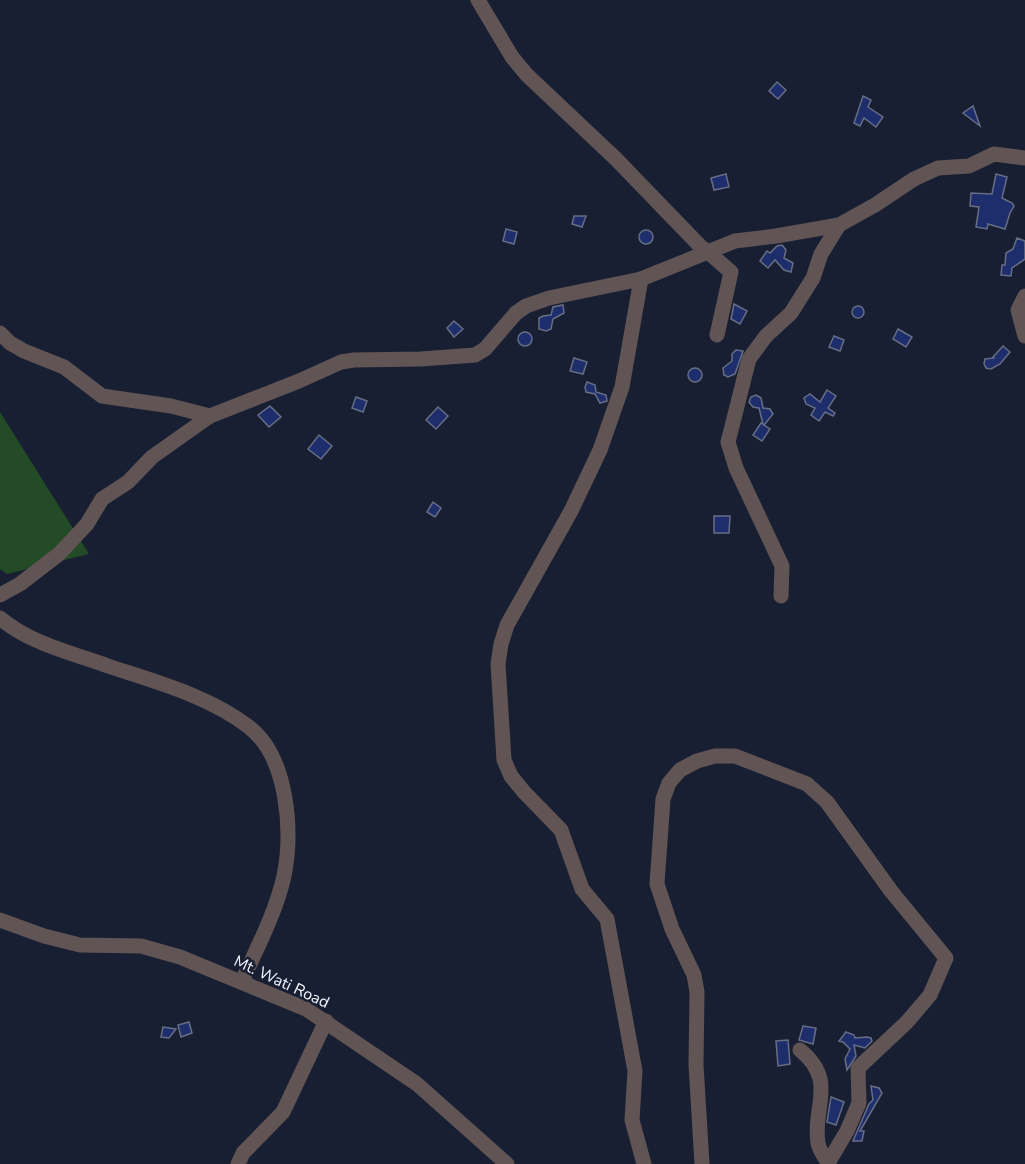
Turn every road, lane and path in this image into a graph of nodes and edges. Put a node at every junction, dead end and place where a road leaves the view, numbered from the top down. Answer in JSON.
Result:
{"nodes":[{"id":1,"x":478,"y":0,"type":"edge"},
{"id":2,"x":1025,"y":158,"type":"edge"},
{"id":3,"x":839,"y":225,"type":"junction"},
{"id":4,"x":707,"y":251,"type":"junction"},
{"id":5,"x":641,"y":279,"type":"junction"},
{"id":6,"x":1025,"y":296,"type":"edge"},
{"id":7,"x":0,"y":333,"type":"edge"},
{"id":8,"x":717,"y":335,"type":"dead end"},
{"id":9,"x":1025,"y":336,"type":"edge"},
{"id":10,"x":210,"y":416,"type":"junction"},
{"id":11,"x":0,"y":595,"type":"edge"},
{"id":12,"x":781,"y":596,"type":"dead end"},
{"id":13,"x":0,"y":618,"type":"edge"},
{"id":14,"x":0,"y":920,"type":"edge"},
{"id":15,"x":242,"y":981,"type":"junction"},
{"id":16,"x":326,"y":1021,"type":"junction"},
{"id":17,"x":800,"y":1050,"type":"dead end"},
{"id":18,"x":238,"y":1164,"type":"edge"},
{"id":19,"x":507,"y":1164,"type":"edge"},
{"id":20,"x":644,"y":1164,"type":"edge"},
{"id":21,"x":702,"y":1164,"type":"edge"},
{"id":22,"x":828,"y":1164,"type":"edge"}],
"edges":[{"from":1,"to":4,"type":"street"},
{"from":2,"to":3,"type":"street"},
{"from":3,"to":4,"type":"street"},
{"from":3,"to":12,"type":"street"},
{"from":4,"to":5,"type":"street"},
{"from":4,"to":8,"type":"street"},
{"from":5,"to":10,"type":"street"},
{"from":5,"to":20,"type":"street"},
{"from":6,"to":9,"type":"street"},
{"from":7,"to":10,"type":"street"},
{"from":10,"to":11,"type":"street"},
{"from":13,"to":15,"type":"street"},
{"from":14,"to":15,"type":"street","name":"Mt. Wati Road"},
{"from":15,"to":16,"type":"street","name":"Mt. Wati Road"},
{"from":16,"to":18,"type":"street"},
{"from":16,"to":19,"type":"street","name":"Mt. Wati Road"},
{"from":17,"to":22,"type":"street"},
{"from":21,"to":22,"type":"street"}]}
